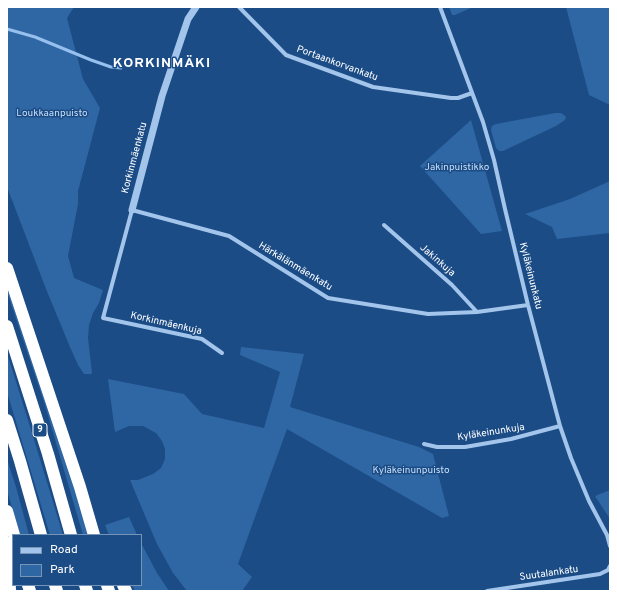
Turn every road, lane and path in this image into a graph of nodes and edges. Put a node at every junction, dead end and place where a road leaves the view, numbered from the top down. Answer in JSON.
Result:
{"nodes":[{"id":1,"x":196,"y":7,"type":"edge"},
{"id":2,"x":239,"y":7,"type":"edge"},
{"id":3,"x":440,"y":7,"type":"edge"},
{"id":4,"x":472,"y":93,"type":"junction"},
{"id":5,"x":132,"y":210,"type":"junction"},
{"id":6,"x":384,"y":225,"type":"dead end"},
{"id":7,"x":7,"y":268,"type":"edge"},
{"id":8,"x":528,"y":305,"type":"junction"},
{"id":9,"x":477,"y":312,"type":"junction"},
{"id":10,"x":103,"y":318,"type":"joint"},
{"id":11,"x":7,"y":326,"type":"edge"},
{"id":12,"x":222,"y":353,"type":"dead end"},
{"id":13,"x":7,"y":420,"type":"edge"},
{"id":14,"x":560,"y":426,"type":"junction"},
{"id":15,"x":424,"y":444,"type":"dead end"},
{"id":16,"x":80,"y":487,"type":"junction"},
{"id":17,"x":7,"y":511,"type":"edge"},
{"id":18,"x":14,"y":534,"type":"edge"},
{"id":19,"x":41,"y":534,"type":"edge"},
{"id":20,"x":71,"y":534,"type":"edge"},
{"id":21,"x":94,"y":534,"type":"edge"},
{"id":22,"x":102,"y":534,"type":"edge"},
{"id":23,"x":7,"y":542,"type":"edge"},
{"id":24,"x":610,"y":546,"type":"edge"},
{"id":25,"x":610,"y":566,"type":"edge"},
{"id":26,"x":10,"y":591,"type":"edge"},
{"id":27,"x":488,"y":591,"type":"edge"}],
"edges":[{"from":1,"to":5,"type":"street","name":"Korkinmäenkatu"},
{"from":2,"to":4,"type":"street","name":"Portaankorvankatu"},
{"from":3,"to":4,"type":"street","name":"Kyläkeinunkatu"},
{"from":4,"to":8,"type":"street","name":"Kyläkeinunkatu"},
{"from":5,"to":9,"type":"street","name":"Härkälänmäenkatu"},
{"from":5,"to":10,"type":"street","name":"Korkinmäenkatu"},
{"from":6,"to":9,"type":"street","name":"Jakinkuja"},
{"from":7,"to":16,"type":"highway"},
{"from":8,"to":9,"type":"street","name":"Härkälänmäenkatu"},
{"from":8,"to":14,"type":"street","name":"Kyläkeinunkatu"},
{"from":10,"to":12,"type":"street","name":"Korkinmäenkuja"},
{"from":11,"to":20,"type":"highway","number":"9"},
{"from":13,"to":19,"type":"highway"},
{"from":14,"to":15,"type":"street","name":"Kyläkeinunkuja"},
{"from":14,"to":24,"type":"street","name":"Kyläkeinunkatu"},
{"from":16,"to":21,"type":"highway"},
{"from":16,"to":22,"type":"highway"},
{"from":17,"to":18,"type":"highway"},
{"from":23,"to":26,"type":"highway"},
{"from":25,"to":27,"type":"street","name":"Suutalankatu"}]}
